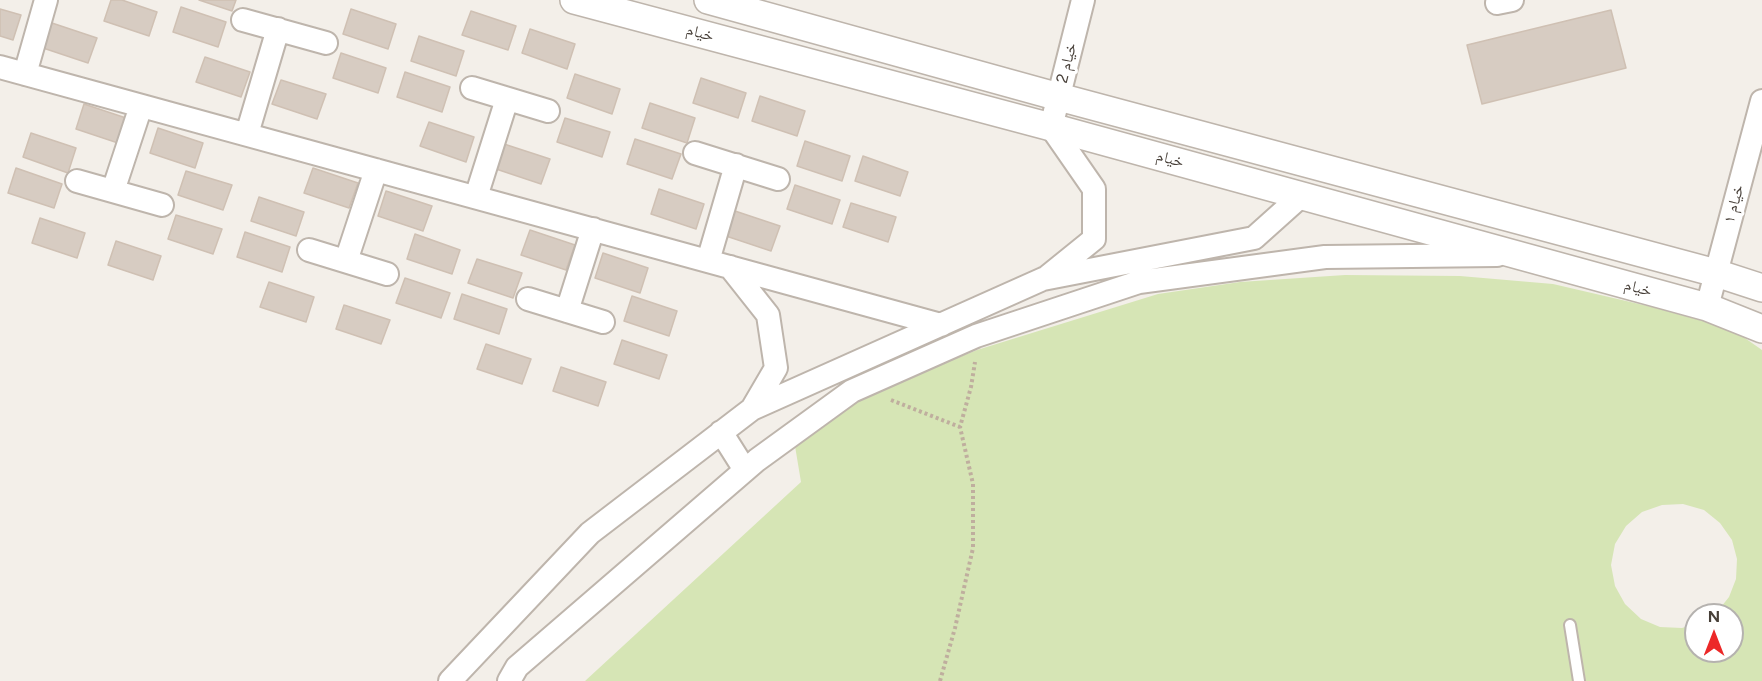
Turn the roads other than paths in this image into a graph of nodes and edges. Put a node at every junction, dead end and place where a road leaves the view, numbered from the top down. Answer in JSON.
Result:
{"nodes":[{"id":1,"x":46,"y":0,"type":"edge"},
{"id":2,"x":574,"y":0,"type":"edge"},
{"id":3,"x":708,"y":0,"type":"edge"},
{"id":4,"x":1083,"y":0,"type":"edge"},
{"id":5,"x":243,"y":20,"type":"dead end"},
{"id":6,"x":278,"y":29,"type":"junction"},
{"id":7,"x":326,"y":43,"type":"dead end"},
{"id":8,"x":0,"y":67,"type":"edge"},
{"id":9,"x":24,"y":74,"type":"junction"},
{"id":10,"x":472,"y":88,"type":"dead end"},
{"id":11,"x":1059,"y":97,"type":"junction"},
{"id":12,"x":507,"y":99,"type":"junction"},
{"id":13,"x":1762,"y":101,"type":"edge"},
{"id":14,"x":141,"y":106,"type":"junction"},
{"id":15,"x":548,"y":111,"type":"dead end"},
{"id":16,"x":1051,"y":126,"type":"junction"},
{"id":17,"x":247,"y":134,"type":"junction"},
{"id":18,"x":695,"y":153,"type":"dead end"},
{"id":19,"x":736,"y":165,"type":"junction"},
{"id":20,"x":376,"y":170,"type":"junction"},
{"id":21,"x":778,"y":179,"type":"dead end"},
{"id":22,"x":77,"y":181,"type":"dead end"},
{"id":23,"x":113,"y":191,"type":"junction"},
{"id":24,"x":1302,"y":195,"type":"junction"},
{"id":25,"x":476,"y":197,"type":"junction"},
{"id":26,"x":162,"y":205,"type":"dead end"},
{"id":27,"x":593,"y":229,"type":"junction"},
{"id":28,"x":309,"y":250,"type":"dead end"},
{"id":29,"x":1518,"y":255,"type":"junction"},
{"id":30,"x":346,"y":261,"type":"junction"},
{"id":31,"x":708,"y":261,"type":"junction"},
{"id":32,"x":730,"y":267,"type":"junction"},
{"id":33,"x":1716,"y":273,"type":"junction"},
{"id":34,"x":387,"y":274,"type":"dead end"},
{"id":35,"x":1043,"y":279,"type":"junction"},
{"id":36,"x":1762,"y":288,"type":"edge"},
{"id":37,"x":528,"y":299,"type":"dead end"},
{"id":38,"x":1707,"y":307,"type":"junction"},
{"id":39,"x":567,"y":311,"type":"junction"},
{"id":40,"x":603,"y":322,"type":"dead end"},
{"id":41,"x":941,"y":325,"type":"junction"},
{"id":42,"x":1762,"y":329,"type":"edge"},
{"id":43,"x":752,"y":409,"type":"junction"},
{"id":44,"x":721,"y":432,"type":"junction"},
{"id":45,"x":746,"y":470,"type":"junction"},
{"id":46,"x":1570,"y":626,"type":"dead end"},
{"id":47,"x":450,"y":681,"type":"edge"},
{"id":48,"x":509,"y":681,"type":"edge"},
{"id":49,"x":1579,"y":681,"type":"edge"}],
"edges":[{"from":1,"to":9,"type":"street"},
{"from":2,"to":16,"type":"street","name":"خیام"},
{"from":3,"to":11,"type":"street","name":"خیام"},
{"from":4,"to":11,"type":"street","name":"خیام 2"},
{"from":5,"to":6,"type":"street"},
{"from":6,"to":7,"type":"street"},
{"from":6,"to":17,"type":"street"},
{"from":8,"to":9,"type":"street"},
{"from":9,"to":14,"type":"street"},
{"from":10,"to":12,"type":"street"},
{"from":11,"to":16,"type":"street","name":"خیام 2"},
{"from":11,"to":33,"type":"street","name":"خیام"},
{"from":12,"to":15,"type":"street"},
{"from":12,"to":25,"type":"street"},
{"from":13,"to":33,"type":"street","name":"خیام ۱"},
{"from":14,"to":17,"type":"street"},
{"from":14,"to":23,"type":"street"},
{"from":16,"to":24,"type":"street","name":"خیام"},
{"from":16,"to":35,"type":"street"},
{"from":17,"to":20,"type":"street"},
{"from":18,"to":19,"type":"street"},
{"from":19,"to":21,"type":"street"},
{"from":19,"to":31,"type":"street"},
{"from":20,"to":25,"type":"street"},
{"from":20,"to":30,"type":"street"},
{"from":22,"to":23,"type":"street"},
{"from":23,"to":26,"type":"street"},
{"from":24,"to":29,"type":"street","name":"خیام"},
{"from":24,"to":35,"type":"street"},
{"from":25,"to":27,"type":"street"},
{"from":27,"to":31,"type":"street"},
{"from":27,"to":39,"type":"street"},
{"from":28,"to":30,"type":"street"},
{"from":29,"to":38,"type":"street","name":"خیام"},
{"from":29,"to":45,"type":"street"},
{"from":30,"to":34,"type":"street"},
{"from":31,"to":32,"type":"street"},
{"from":32,"to":41,"type":"street"},
{"from":32,"to":43,"type":"street"},
{"from":33,"to":36,"type":"street","name":"خیام"},
{"from":33,"to":38,"type":"street","name":"خیام ۱"},
{"from":35,"to":41,"type":"street"},
{"from":37,"to":39,"type":"street"},
{"from":38,"to":42,"type":"street","name":"خیام"},
{"from":39,"to":40,"type":"street"},
{"from":41,"to":43,"type":"street"},
{"from":43,"to":44,"type":"street"},
{"from":44,"to":45,"type":"street"},
{"from":44,"to":47,"type":"street"},
{"from":45,"to":48,"type":"street"},
{"from":46,"to":49,"type":"lane"}]}
